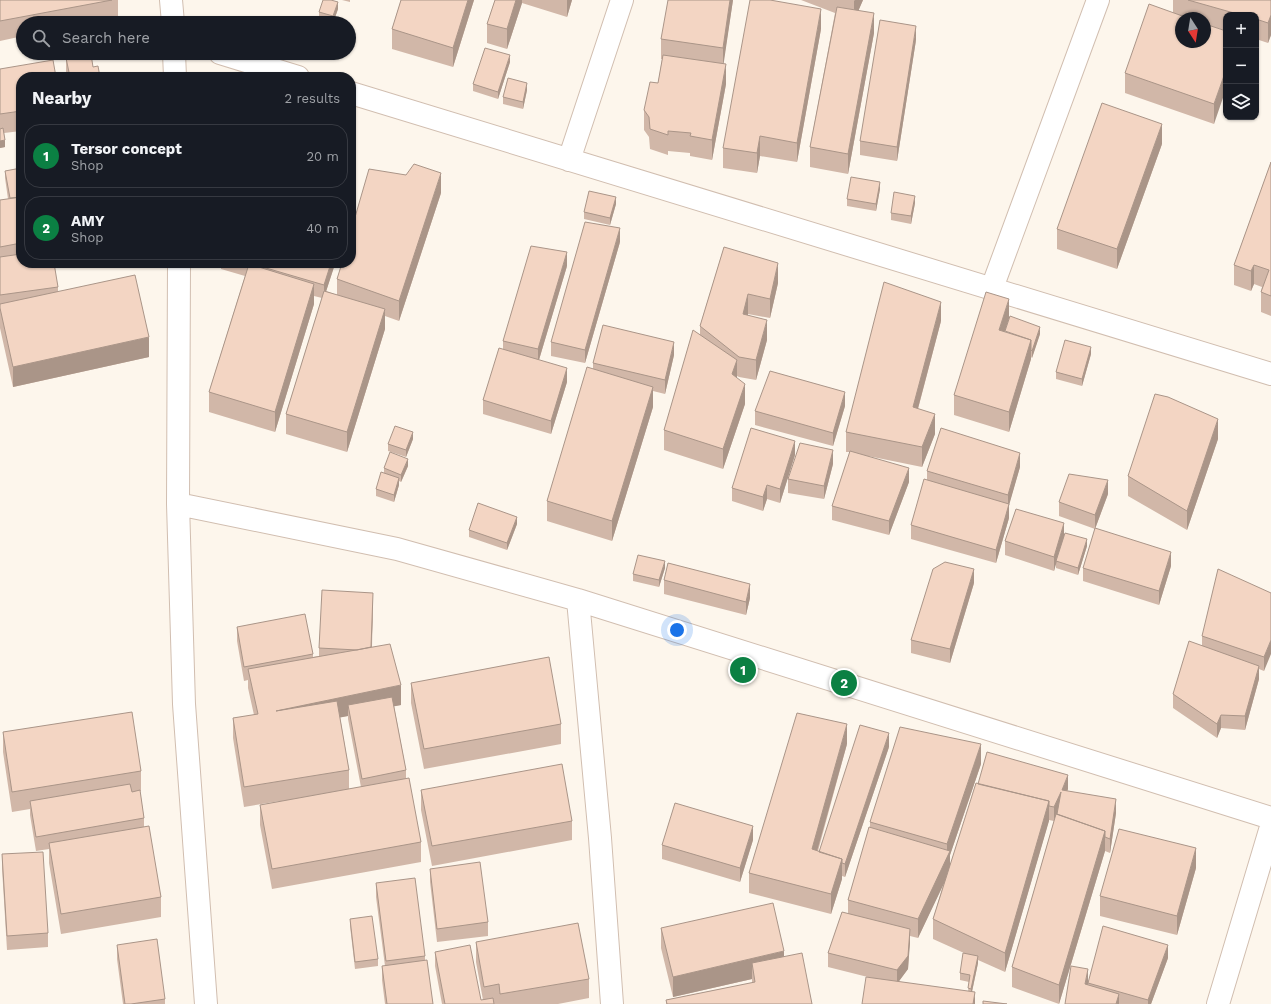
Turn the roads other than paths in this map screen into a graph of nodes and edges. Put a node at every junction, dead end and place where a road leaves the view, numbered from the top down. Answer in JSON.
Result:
{"nodes":[{"id":1,"x":171,"y":0,"type":"edge"},
{"id":2,"x":622,"y":0,"type":"edge"},
{"id":3,"x":1098,"y":0,"type":"edge"},
{"id":4,"x":172,"y":16,"type":"edge"},
{"id":5,"x":174,"y":60,"type":"edge"},
{"id":6,"x":243,"y":60,"type":"edge"},
{"id":7,"x":175,"y":72,"type":"edge"},
{"id":8,"x":282,"y":72,"type":"edge"},
{"id":9,"x":356,"y":95,"type":"edge"},
{"id":10,"x":569,"y":160,"type":"junction"},
{"id":11,"x":179,"y":268,"type":"edge"},
{"id":12,"x":992,"y":288,"type":"junction"},
{"id":13,"x":1271,"y":374,"type":"edge"},
{"id":14,"x":178,"y":504,"type":"junction"},
{"id":15,"x":578,"y":600,"type":"junction"},
{"id":16,"x":1271,"y":818,"type":"edge"},
{"id":17,"x":1271,"y":827,"type":"edge"},
{"id":18,"x":206,"y":1004,"type":"edge"},
{"id":19,"x":612,"y":1004,"type":"edge"},
{"id":20,"x":1218,"y":1004,"type":"edge"}],
"edges":[{"from":1,"to":4,"type":"street"},
{"from":2,"to":10,"type":"street"},
{"from":3,"to":12,"type":"street"},
{"from":5,"to":7,"type":"street"},
{"from":6,"to":8,"type":"street"},
{"from":9,"to":10,"type":"street"},
{"from":10,"to":12,"type":"street"},
{"from":11,"to":14,"type":"street"},
{"from":12,"to":13,"type":"street"},
{"from":14,"to":15,"type":"street"},
{"from":14,"to":18,"type":"street"},
{"from":15,"to":16,"type":"street"},
{"from":15,"to":19,"type":"street"},
{"from":17,"to":20,"type":"street"}]}
